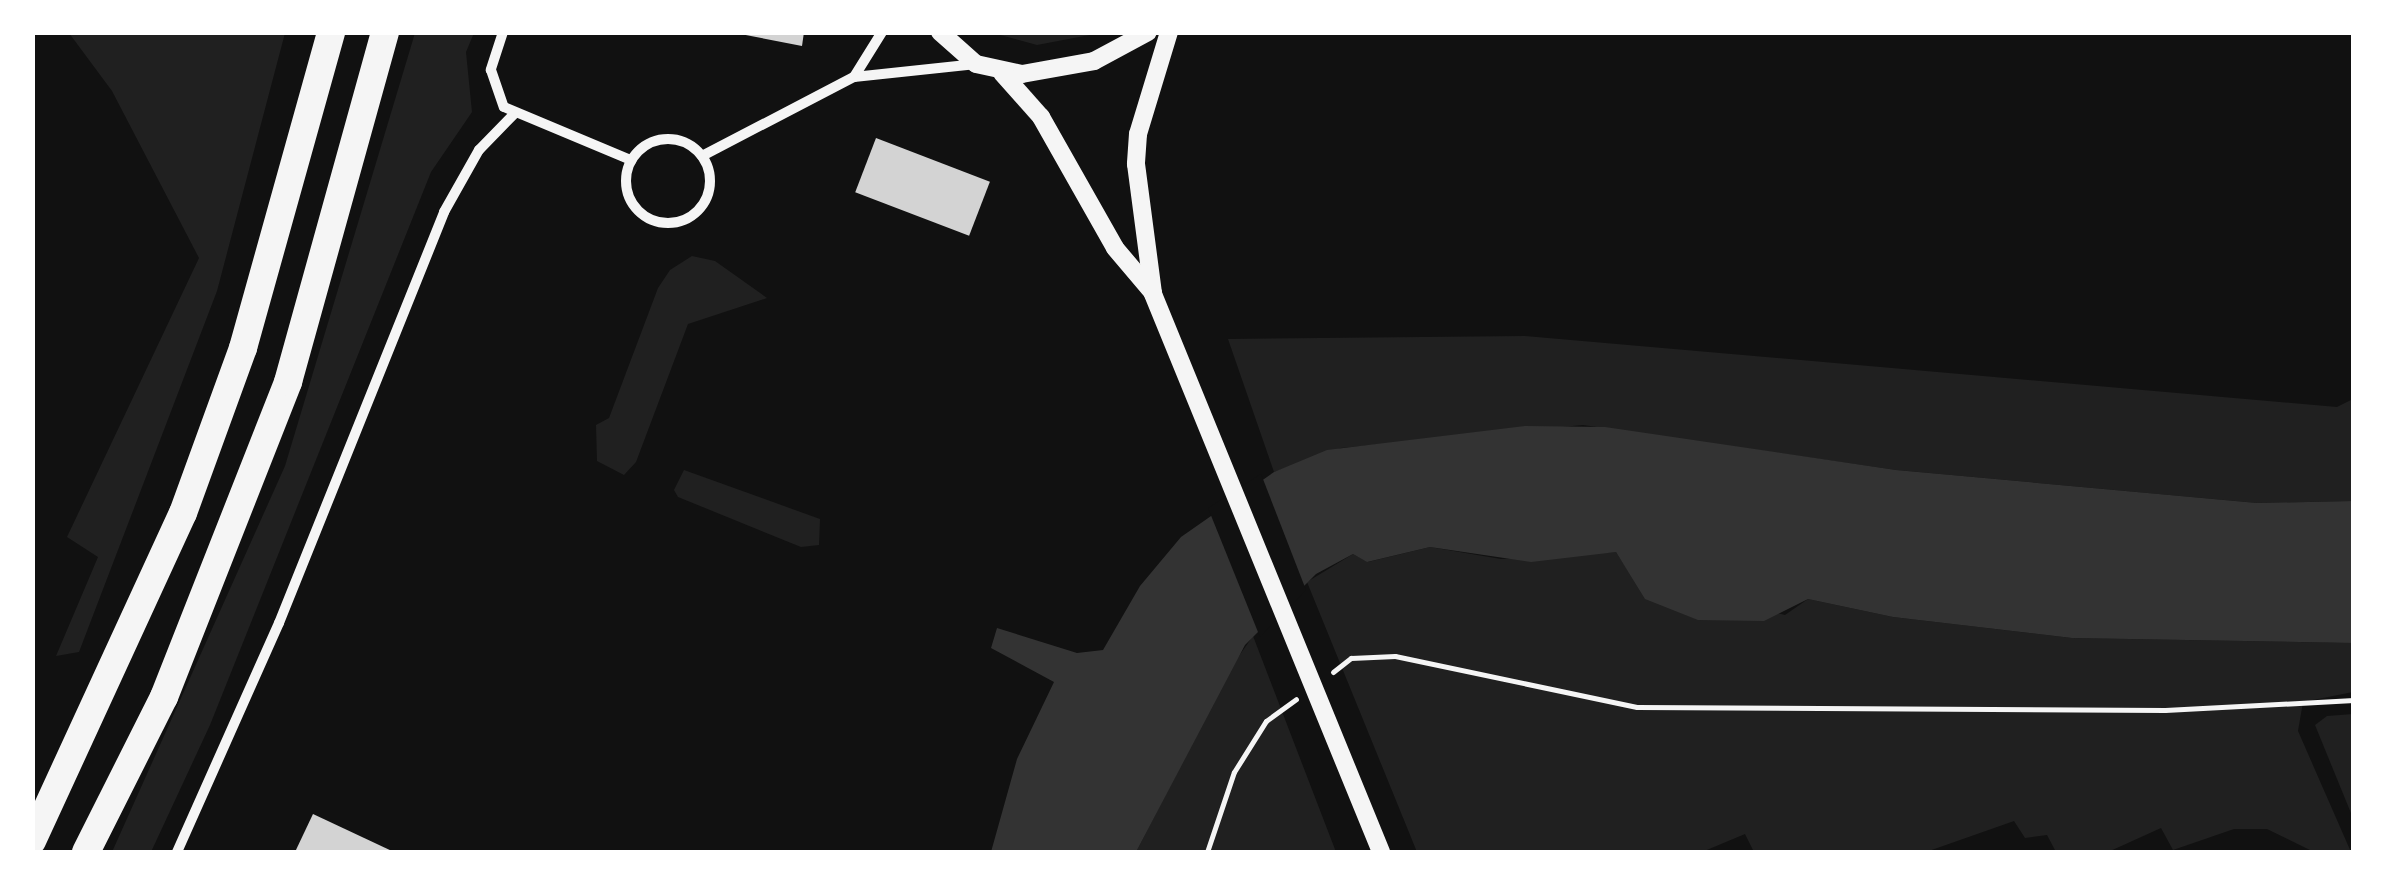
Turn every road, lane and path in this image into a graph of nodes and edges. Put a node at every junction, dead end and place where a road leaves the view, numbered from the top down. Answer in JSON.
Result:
{"nodes":[{"id":1,"x":330,"y":32,"type":"edge"},
{"id":2,"x":385,"y":32,"type":"edge"},
{"id":3,"x":503,"y":32,"type":"edge"},
{"id":4,"x":882,"y":32,"type":"edge"},
{"id":5,"x":940,"y":32,"type":"edge"},
{"id":6,"x":1148,"y":32,"type":"edge"},
{"id":7,"x":1169,"y":32,"type":"edge"},
{"id":8,"x":976,"y":64,"type":"junction"},
{"id":9,"x":1002,"y":73,"type":"junction"},
{"id":10,"x":854,"y":77,"type":"junction"},
{"id":11,"x":514,"y":114,"type":"junction"},
{"id":12,"x":702,"y":156,"type":"junction"},
{"id":13,"x":632,"y":160,"type":"junction"},
{"id":14,"x":1156,"y":302,"type":"junction"},
{"id":15,"x":1351,"y":658,"type":"dead end"},
{"id":16,"x":2354,"y":700,"type":"edge"},
{"id":17,"x":1266,"y":721,"type":"dead end"},
{"id":18,"x":32,"y":841,"type":"edge"},
{"id":19,"x":86,"y":852,"type":"edge"},
{"id":20,"x":177,"y":852,"type":"edge"},
{"id":21,"x":1207,"y":852,"type":"edge"},
{"id":22,"x":1381,"y":852,"type":"edge"}],
"edges":[{"from":1,"to":18,"type":"highway"},
{"from":2,"to":19,"type":"highway"},
{"from":3,"to":11,"type":"street"},
{"from":4,"to":10,"type":"street"},
{"from":5,"to":8,"type":"street"},
{"from":6,"to":9,"type":"street"},
{"from":7,"to":14,"type":"street"},
{"from":8,"to":9,"type":"street"},
{"from":8,"to":10,"type":"street"},
{"from":9,"to":14,"type":"street"},
{"from":10,"to":12,"type":"street"},
{"from":11,"to":13,"type":"street"},
{"from":11,"to":20,"type":"street"},
{"from":12,"to":13,"type":"street"},
{"from":12,"to":13,"type":"street"},
{"from":14,"to":22,"type":"street"},
{"from":15,"to":16,"type":"path"},
{"from":17,"to":21,"type":"path"}]}
